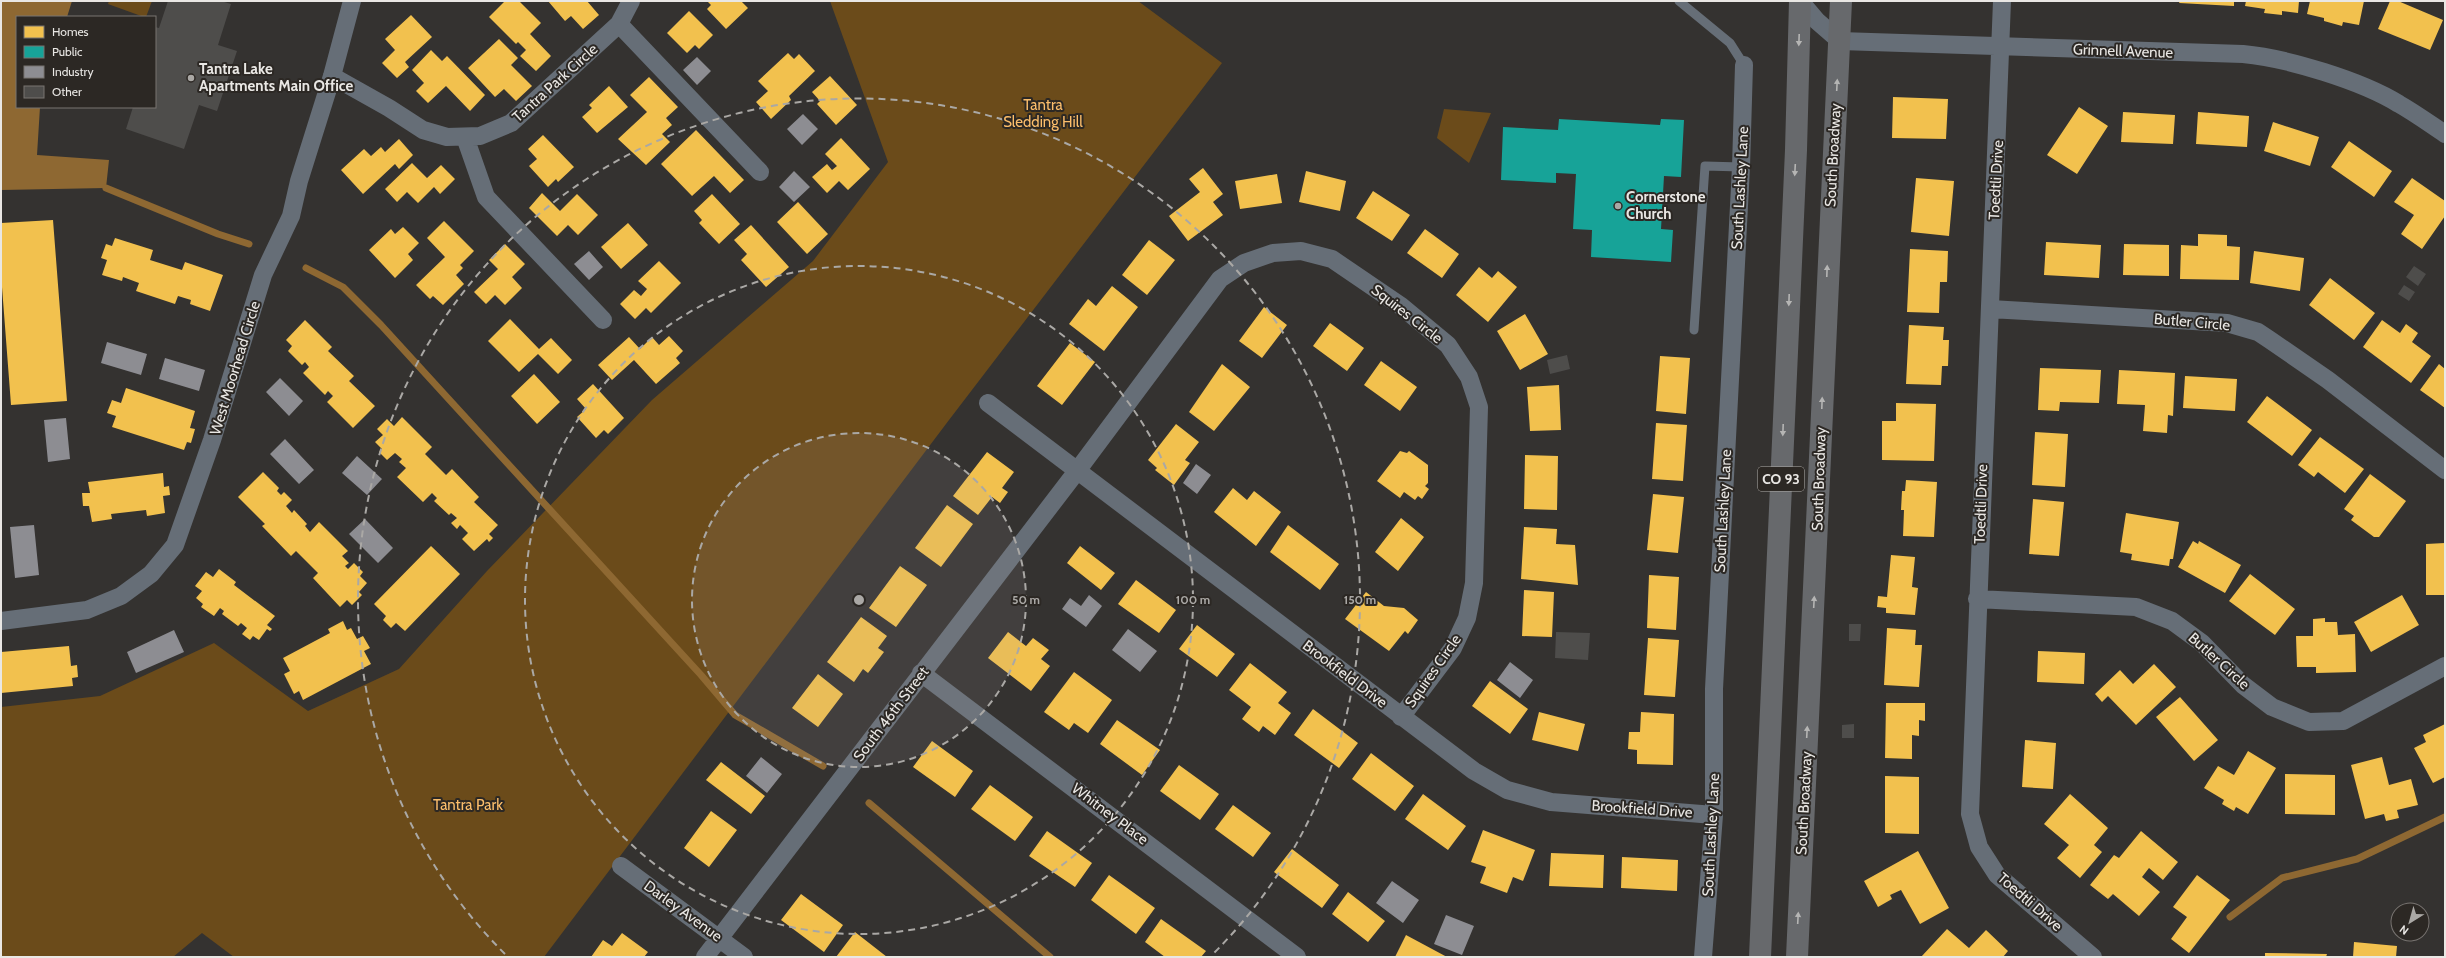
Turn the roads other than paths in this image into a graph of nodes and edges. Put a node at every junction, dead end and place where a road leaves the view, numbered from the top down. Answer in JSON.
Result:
{"nodes":[{"id":1,"x":352,"y":1,"type":"edge"},
{"id":2,"x":631,"y":1,"type":"edge"},
{"id":3,"x":1678,"y":1,"type":"edge"},
{"id":4,"x":1800,"y":1,"type":"edge"},
{"id":5,"x":1841,"y":1,"type":"edge"},
{"id":6,"x":2002,"y":1,"type":"edge"},
{"id":7,"x":619,"y":24,"type":"junction"},
{"id":8,"x":1840,"y":41,"type":"junction"},
{"id":9,"x":2002,"y":47,"type":"junction"},
{"id":10,"x":1744,"y":65,"type":"joint"},
{"id":11,"x":332,"y":76,"type":"junction"},
{"id":12,"x":2445,"y":134,"type":"edge"},
{"id":13,"x":465,"y":137,"type":"junction"},
{"id":14,"x":1741,"y":167,"type":"junction"},
{"id":15,"x":760,"y":172,"type":"dead end"},
{"id":16,"x":1990,"y":309,"type":"junction"},
{"id":17,"x":602,"y":320,"type":"dead end"},
{"id":18,"x":1694,"y":330,"type":"dead end"},
{"id":19,"x":988,"y":403,"type":"dead end"},
{"id":20,"x":2445,"y":470,"type":"edge"},
{"id":21,"x":1077,"y":471,"type":"junction"},
{"id":22,"x":1977,"y":599,"type":"junction"},
{"id":23,"x":1,"y":621,"type":"edge"},
{"id":24,"x":2445,"y":666,"type":"edge"},
{"id":25,"x":922,"y":673,"type":"junction"},
{"id":26,"x":1401,"y":717,"type":"junction"},
{"id":27,"x":1714,"y":815,"type":"junction"},
{"id":28,"x":621,"y":866,"type":"dead end"},
{"id":29,"x":719,"y":939,"type":"junction"},
{"id":30,"x":705,"y":957,"type":"edge"},
{"id":31,"x":744,"y":957,"type":"edge"},
{"id":32,"x":1297,"y":957,"type":"edge"},
{"id":33,"x":1703,"y":957,"type":"edge"},
{"id":34,"x":1760,"y":957,"type":"edge"},
{"id":35,"x":1796,"y":957,"type":"edge"},
{"id":36,"x":2093,"y":957,"type":"edge"}],
"edges":[{"from":1,"to":11,"type":"street","name":"West Moorhead Circle"},
{"from":2,"to":7,"type":"street","name":"Tantra Park Circle"},
{"from":3,"to":10,"type":"lane"},
{"from":4,"to":8,"type":"street"},
{"from":4,"to":34,"type":"highway","number":"CO 93","one_way":true},
{"from":5,"to":8,"type":"highway","name":"South Broadway","number":"CO 93"},
{"from":6,"to":9,"type":"street","name":"Toedtli Drive"},
{"from":7,"to":13,"type":"street","name":"Tantra Park Circle"},
{"from":7,"to":15,"type":"street"},
{"from":8,"to":9,"type":"street","name":"Grinnell Avenue"},
{"from":35,"to":8,"type":"highway","name":"South Broadway","number":"CO 93","one_way":true},
{"from":9,"to":12,"type":"street","name":"Grinnell Avenue"},
{"from":9,"to":16,"type":"street","name":"Toedtli Drive"},
{"from":10,"to":14,"type":"street","name":"South Lashley Lane"},
{"from":11,"to":13,"type":"street","name":"Tantra Park Circle"},
{"from":11,"to":23,"type":"street","name":"West Moorhead Circle"},
{"from":13,"to":17,"type":"street"},
{"from":14,"to":18,"type":"lane"},
{"from":14,"to":27,"type":"street","name":"South Lashley Lane"},
{"from":16,"to":20,"type":"street","name":"Butler Circle"},
{"from":16,"to":22,"type":"street","name":"Toedtli Drive"},
{"from":19,"to":21,"type":"street","name":"Brookfield Drive"},
{"from":21,"to":25,"type":"street","name":"South 46th Street"},
{"from":21,"to":26,"type":"street","name":"Brookfield Drive"},
{"from":21,"to":26,"type":"street","name":"Squires Circle"},
{"from":22,"to":24,"type":"street","name":"Butler Circle"},
{"from":22,"to":36,"type":"street","name":"Toedtli Drive"},
{"from":25,"to":29,"type":"street","name":"South 46th Street"},
{"from":25,"to":32,"type":"street","name":"Whitney Place"},
{"from":26,"to":27,"type":"street","name":"Brookfield Drive"},
{"from":27,"to":33,"type":"street","name":"South Lashley Lane"},
{"from":28,"to":29,"type":"street","name":"Darley Avenue"},
{"from":29,"to":30,"type":"street","name":"South 46th Street"},
{"from":29,"to":31,"type":"street","name":"Darley Avenue"}]}
